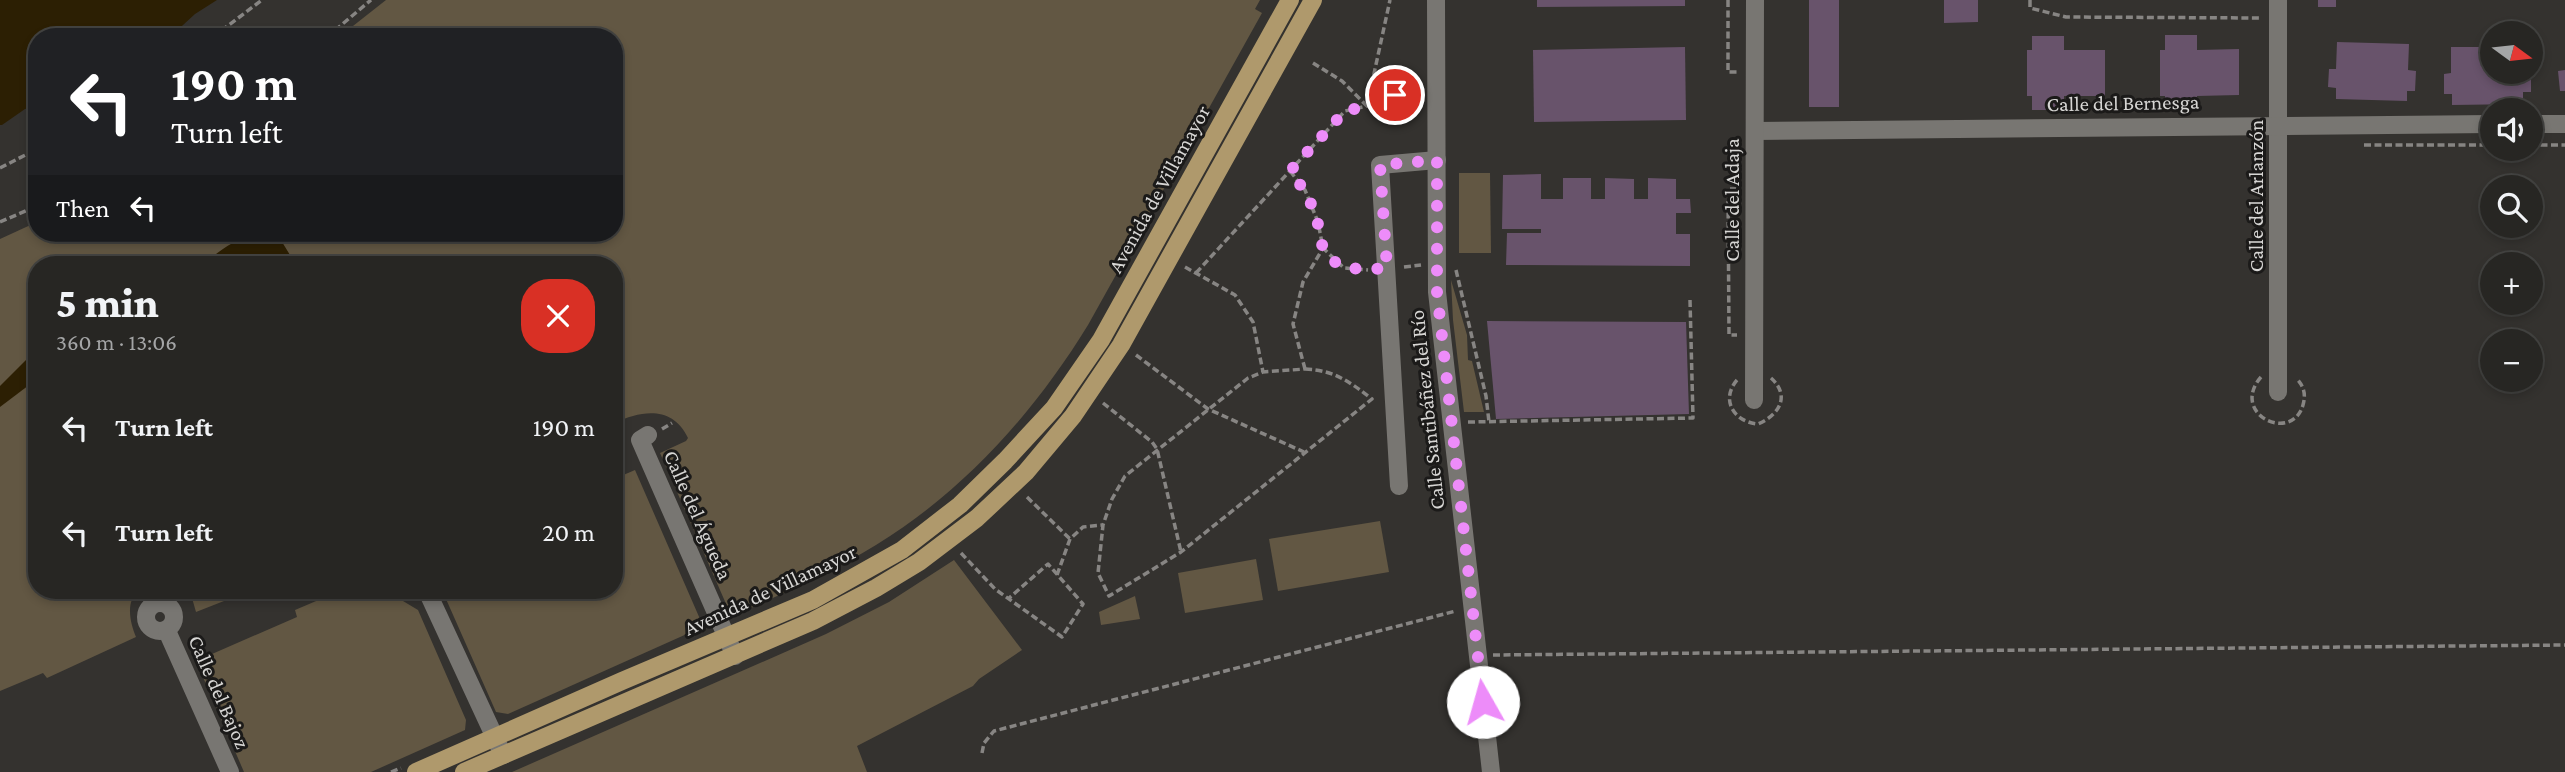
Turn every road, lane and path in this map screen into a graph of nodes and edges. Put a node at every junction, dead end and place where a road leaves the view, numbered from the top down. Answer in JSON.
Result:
{"nodes":[{"id":1,"x":262,"y":0,"type":"edge"},
{"id":2,"x":371,"y":0,"type":"edge"},
{"id":3,"x":1290,"y":0,"type":"edge"},
{"id":4,"x":1313,"y":0,"type":"edge"},
{"id":5,"x":1390,"y":0,"type":"edge"},
{"id":6,"x":1436,"y":0,"type":"edge"},
{"id":7,"x":1728,"y":0,"type":"edge"},
{"id":8,"x":1755,"y":0,"type":"edge"},
{"id":9,"x":2030,"y":0,"type":"edge"},
{"id":10,"x":2278,"y":0,"type":"edge"},
{"id":11,"x":2267,"y":18,"type":"dead end"},
{"id":12,"x":225,"y":28,"type":"edge"},
{"id":13,"x":338,"y":28,"type":"edge"},
{"id":14,"x":1313,"y":63,"type":"dead end"},
{"id":15,"x":1743,"y":80,"type":"dead end"},
{"id":16,"x":1422,"y":94,"type":"dead end"},
{"id":17,"x":1367,"y":106,"type":"junction"},
{"id":18,"x":2480,"y":124,"type":"edge"},
{"id":19,"x":2543,"y":124,"type":"edge"},
{"id":20,"x":2565,"y":124,"type":"edge"},
{"id":21,"x":2278,"y":125,"type":"junction"},
{"id":22,"x":1755,"y":131,"type":"junction"},
{"id":23,"x":2360,"y":145,"type":"dead end"},
{"id":24,"x":2480,"y":145,"type":"edge"},
{"id":25,"x":2543,"y":145,"type":"edge"},
{"id":26,"x":2565,"y":145,"type":"edge"},
{"id":27,"x":28,"y":154,"type":"edge"},
{"id":28,"x":1437,"y":160,"type":"junction"},
{"id":29,"x":0,"y":168,"type":"edge"},
{"id":30,"x":1290,"y":171,"type":"junction"},
{"id":31,"x":1743,"y":189,"type":"dead end"},
{"id":32,"x":28,"y":210,"type":"edge"},
{"id":33,"x":0,"y":222,"type":"edge"},
{"id":34,"x":1323,"y":248,"type":"junction"},
{"id":35,"x":1423,"y":265,"type":"dead end"},
{"id":36,"x":1455,"y":265,"type":"dead end"},
{"id":37,"x":1183,"y":267,"type":"dead end"},
{"id":38,"x":1387,"y":268,"type":"junction"},
{"id":39,"x":1196,"y":273,"type":"junction"},
{"id":40,"x":1690,"y":300,"type":"dead end"},
{"id":41,"x":1743,"y":335,"type":"dead end"},
{"id":42,"x":1134,"y":354,"type":"dead end"},
{"id":43,"x":1305,"y":369,"type":"junction"},
{"id":44,"x":1263,"y":372,"type":"junction"},
{"id":45,"x":2267,"y":372,"type":"dead end"},
{"id":46,"x":1767,"y":374,"type":"dead end"},
{"id":47,"x":2293,"y":376,"type":"dead end"},
{"id":48,"x":1740,"y":377,"type":"dead end"},
{"id":49,"x":2278,"y":393,"type":"dead end"},
{"id":50,"x":1755,"y":400,"type":"dead end"},
{"id":51,"x":1103,"y":403,"type":"dead end"},
{"id":52,"x":1208,"y":409,"type":"junction"},
{"id":53,"x":1462,"y":422,"type":"dead end"},
{"id":54,"x":1489,"y":422,"type":"junction"},
{"id":55,"x":648,"y":435,"type":"dead end"},
{"id":56,"x":1157,"y":449,"type":"junction"},
{"id":57,"x":1305,"y":453,"type":"junction"},
{"id":58,"x":1399,"y":486,"type":"dead end"},
{"id":59,"x":1024,"y":494,"type":"dead end"},
{"id":60,"x":1103,"y":525,"type":"junction"},
{"id":61,"x":1070,"y":539,"type":"junction"},
{"id":62,"x":960,"y":552,"type":"dead end"},
{"id":63,"x":1181,"y":552,"type":"junction"},
{"id":64,"x":1057,"y":575,"type":"junction"},
{"id":65,"x":427,"y":599,"type":"edge"},
{"id":66,"x":1008,"y":599,"type":"junction"},
{"id":67,"x":1472,"y":607,"type":"junction"},
{"id":68,"x":167,"y":631,"type":"dead end"},
{"id":69,"x":727,"y":638,"type":"junction"},
{"id":70,"x":2565,"y":645,"type":"edge"},
{"id":71,"x":1477,"y":655,"type":"junction"},
{"id":72,"x":736,"y":656,"type":"junction"},
{"id":73,"x":499,"y":747,"type":"junction"},
{"id":74,"x":982,"y":753,"type":"dead end"},
{"id":75,"x":410,"y":769,"type":"edge"},
{"id":76,"x":230,"y":772,"type":"edge"},
{"id":77,"x":391,"y":772,"type":"edge"},
{"id":78,"x":464,"y":772,"type":"edge"},
{"id":79,"x":1491,"y":772,"type":"edge"}],
"edges":[{"from":1,"to":12,"type":"path"},
{"from":2,"to":13,"type":"path"},
{"from":3,"to":69,"type":"main road","name":"Avenida de Villamayor"},
{"from":4,"to":72,"type":"main road","name":"Avenida de Villamayor"},
{"from":5,"to":17,"type":"path"},
{"from":6,"to":28,"type":"street","name":"Calle Santibáñez del Río"},
{"from":7,"to":15,"type":"path"},
{"from":8,"to":22,"type":"street","name":"Calle del Adaja"},
{"from":9,"to":11,"type":"path"},
{"from":10,"to":21,"type":"street","name":"Calle del Arlanzón"},
{"from":14,"to":17,"type":"path"},
{"from":16,"to":17,"type":"path"},
{"from":17,"to":30,"type":"path"},
{"from":18,"to":21,"type":"street","name":"Calle del Bernesga"},
{"from":19,"to":20,"type":"street"},
{"from":21,"to":22,"type":"street","name":"Calle del Bernesga"},
{"from":21,"to":49,"type":"street","name":"Calle del Arlanzón"},
{"from":22,"to":50,"type":"street","name":"Calle del Adaja"},
{"from":23,"to":24,"type":"path"},
{"from":25,"to":26,"type":"path"},
{"from":27,"to":29,"type":"path"},
{"from":28,"to":38,"type":"street"},
{"from":28,"to":67,"type":"street","name":"Calle Santibáñez del Río"},
{"from":30,"to":34,"type":"path"},
{"from":30,"to":39,"type":"path"},
{"from":31,"to":41,"type":"path"},
{"from":32,"to":33,"type":"path"},
{"from":34,"to":38,"type":"path"},
{"from":34,"to":43,"type":"path"},
{"from":35,"to":38,"type":"path"},
{"from":36,"to":54,"type":"path"},
{"from":37,"to":39,"type":"path"},
{"from":38,"to":58,"type":"street"},
{"from":39,"to":44,"type":"path"},
{"from":40,"to":54,"type":"path"},
{"from":42,"to":52,"type":"path"},
{"from":43,"to":44,"type":"path"},
{"from":43,"to":57,"type":"path"},
{"from":44,"to":52,"type":"path"},
{"from":45,"to":47,"type":"path"},
{"from":46,"to":48,"type":"path"},
{"from":51,"to":56,"type":"path"},
{"from":52,"to":56,"type":"path"},
{"from":52,"to":57,"type":"path"},
{"from":53,"to":54,"type":"path"},
{"from":55,"to":69,"type":"street","name":"Calle del Águeda"},
{"from":56,"to":60,"type":"path"},
{"from":56,"to":63,"type":"path"},
{"from":57,"to":63,"type":"path"},
{"from":59,"to":61,"type":"path"},
{"from":60,"to":61,"type":"path"},
{"from":60,"to":63,"type":"path"},
{"from":61,"to":64,"type":"path"},
{"from":62,"to":66,"type":"path"},
{"from":64,"to":66,"type":"path"},
{"from":64,"to":66,"type":"path"},
{"from":65,"to":73,"type":"street"},
{"from":67,"to":71,"type":"street","name":"Calle Santibáñez del Río"},
{"from":67,"to":74,"type":"path"},
{"from":68,"to":76,"type":"street","name":"Calle del Bajoz"},
{"from":69,"to":72,"type":"street","name":"Calle del Águeda"},
{"from":69,"to":73,"type":"main road","name":"Avenida de Villamayor"},
{"from":70,"to":71,"type":"path"},
{"from":71,"to":79,"type":"street","name":"Calle Santibáñez del Río"},
{"from":72,"to":73,"type":"main road","name":"Avenida de Villamayor"},
{"from":73,"to":75,"type":"main road","name":"Avenida de Villamayor"},
{"from":73,"to":78,"type":"main road","name":"Avenida de Villamayor"},
{"from":75,"to":77,"type":"path"}]}
